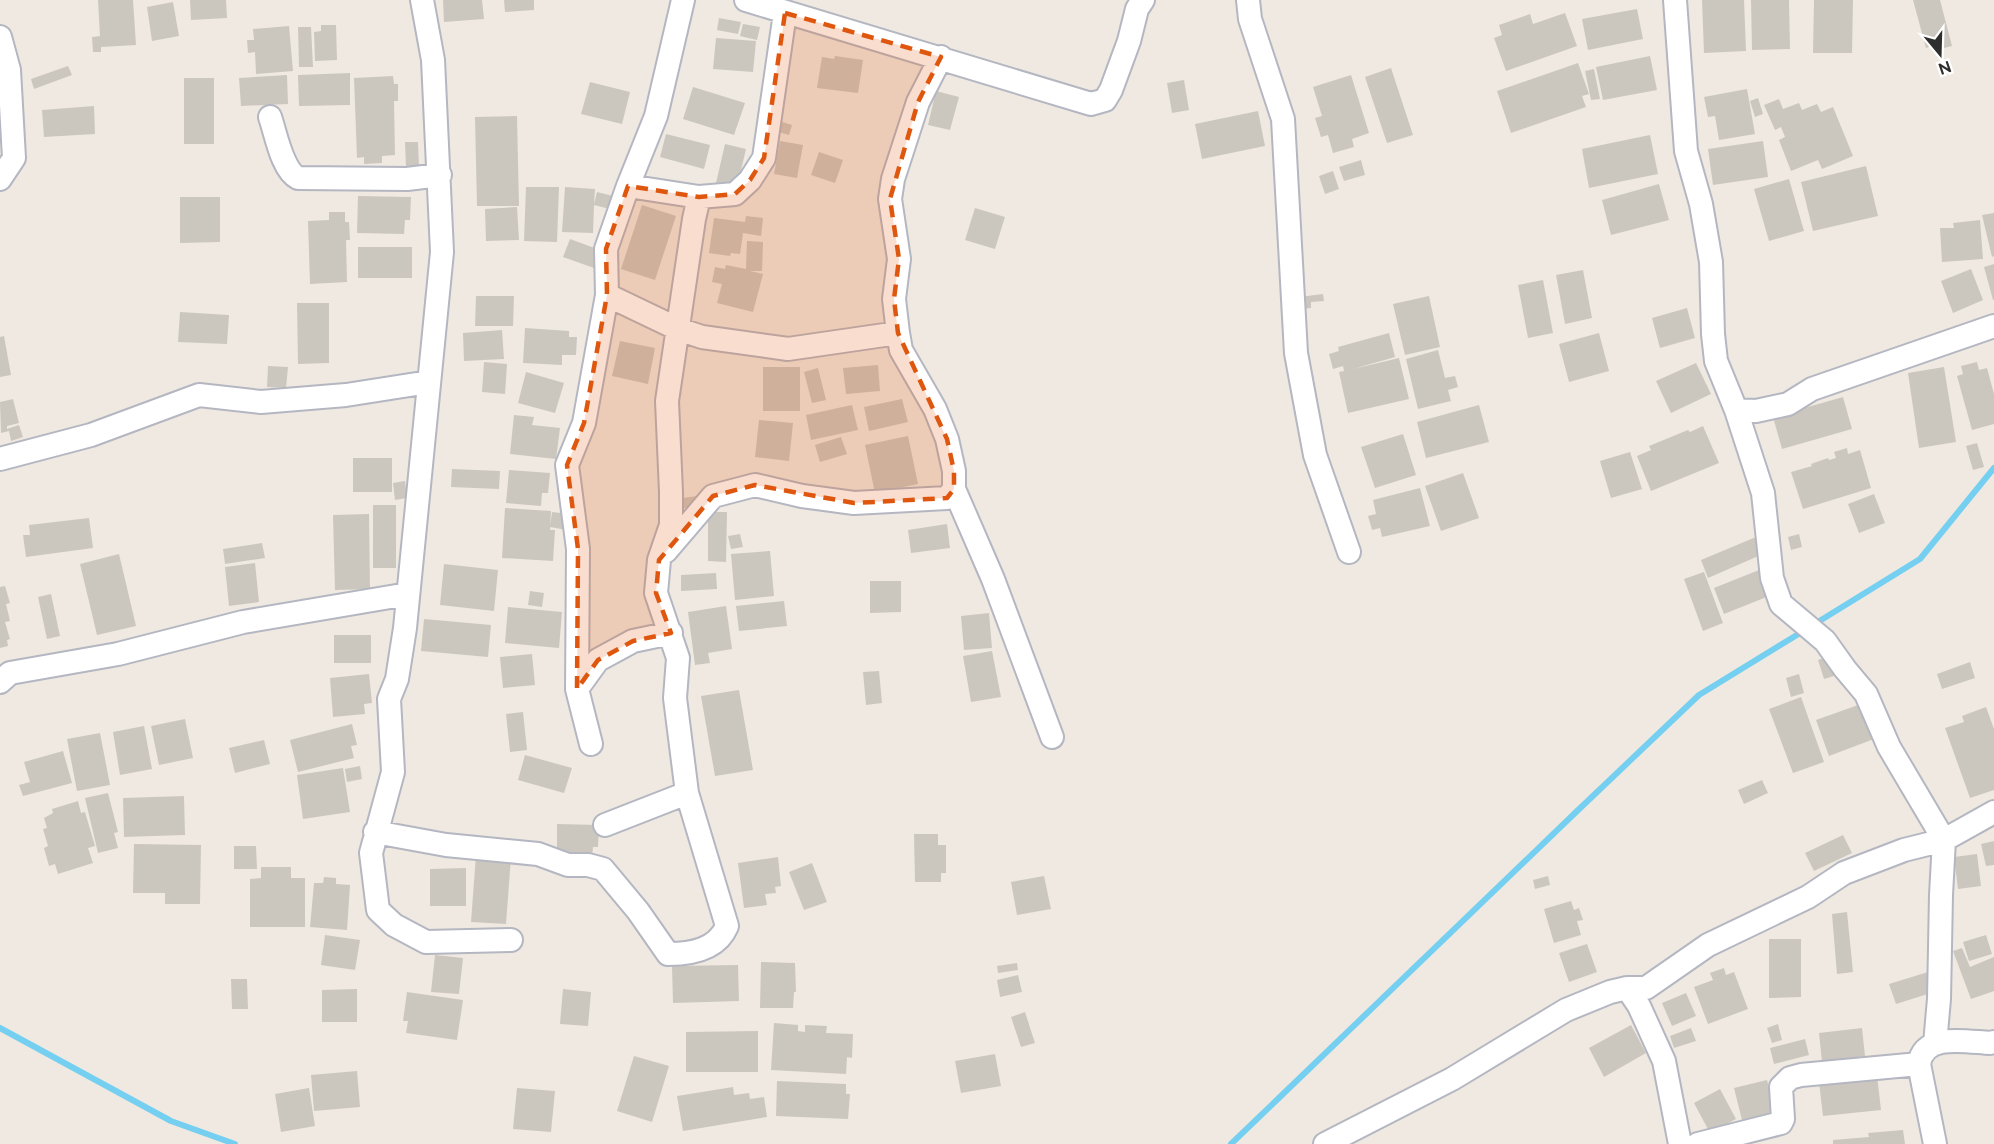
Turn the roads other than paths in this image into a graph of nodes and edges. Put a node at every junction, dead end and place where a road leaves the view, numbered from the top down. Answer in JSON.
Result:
{"nodes":[{"id":1,"x":422,"y":0,"type":"edge"},
{"id":2,"x":683,"y":0,"type":"edge"},
{"id":3,"x":746,"y":0,"type":"edge"},
{"id":4,"x":1143,"y":0,"type":"edge"},
{"id":5,"x":1248,"y":0,"type":"edge"},
{"id":6,"x":1675,"y":0,"type":"edge"},
{"id":7,"x":785,"y":13,"type":"junction"},
{"id":8,"x":0,"y":37,"type":"edge"},
{"id":9,"x":941,"y":57,"type":"junction"},
{"id":10,"x":270,"y":117,"type":"dead end"},
{"id":11,"x":440,"y":175,"type":"junction"},
{"id":12,"x":0,"y":179,"type":"edge"},
{"id":13,"x":628,"y":186,"type":"junction"},
{"id":14,"x":699,"y":197,"type":"junction"},
{"id":15,"x":607,"y":295,"type":"junction"},
{"id":16,"x":1994,"y":326,"type":"edge"},
{"id":17,"x":678,"y":328,"type":"junction"},
{"id":18,"x":898,"y":333,"type":"junction"},
{"id":19,"x":429,"y":382,"type":"junction"},
{"id":20,"x":1736,"y":410,"type":"junction"},
{"id":21,"x":0,"y":459,"type":"edge"},
{"id":22,"x":954,"y":489,"type":"junction"},
{"id":23,"x":1349,"y":552,"type":"dead end"},
{"id":24,"x":658,"y":560,"type":"junction"},
{"id":25,"x":408,"y":594,"type":"junction"},
{"id":26,"x":671,"y":633,"type":"junction"},
{"id":27,"x":0,"y":682,"type":"edge"},
{"id":28,"x":577,"y":689,"type":"junction"},
{"id":29,"x":1052,"y":737,"type":"dead end"},
{"id":30,"x":591,"y":744,"type":"dead end"},
{"id":31,"x":687,"y":793,"type":"junction"},
{"id":32,"x":1994,"y":812,"type":"edge"},
{"id":33,"x":605,"y":825,"type":"dead end"},
{"id":34,"x":375,"y":832,"type":"junction"},
{"id":35,"x":1944,"y":840,"type":"junction"},
{"id":36,"x":511,"y":940,"type":"dead end"},
{"id":37,"x":1627,"y":988,"type":"junction"},
{"id":38,"x":1994,"y":1042,"type":"edge"},
{"id":39,"x":1935,"y":1044,"type":"junction"},
{"id":40,"x":1919,"y":1064,"type":"junction"},
{"id":41,"x":1325,"y":1144,"type":"edge"},
{"id":42,"x":1680,"y":1144,"type":"edge"},
{"id":43,"x":1698,"y":1144,"type":"edge"},
{"id":44,"x":1935,"y":1144,"type":"edge"}],
"edges":[{"from":1,"to":11,"type":"street"},
{"from":2,"to":13,"type":"street"},
{"from":3,"to":7,"type":"street"},
{"from":4,"to":9,"type":"street"},
{"from":5,"to":23,"type":"street"},
{"from":6,"to":20,"type":"street"},
{"from":7,"to":9,"type":"street"},
{"from":7,"to":14,"type":"street"},
{"from":8,"to":12,"type":"street"},
{"from":9,"to":18,"type":"street"},
{"from":10,"to":11,"type":"street"},
{"from":11,"to":19,"type":"street"},
{"from":13,"to":14,"type":"street"},
{"from":13,"to":15,"type":"street"},
{"from":14,"to":17,"type":"street"},
{"from":15,"to":17,"type":"street"},
{"from":15,"to":28,"type":"street"},
{"from":16,"to":20,"type":"street"},
{"from":17,"to":18,"type":"street"},
{"from":17,"to":24,"type":"street"},
{"from":18,"to":22,"type":"street"},
{"from":19,"to":21,"type":"street"},
{"from":19,"to":25,"type":"street"},
{"from":20,"to":35,"type":"street"},
{"from":22,"to":24,"type":"street"},
{"from":22,"to":29,"type":"street"},
{"from":24,"to":26,"type":"street"},
{"from":25,"to":27,"type":"street"},
{"from":25,"to":34,"type":"street"},
{"from":26,"to":28,"type":"street"},
{"from":26,"to":31,"type":"street"},
{"from":28,"to":30,"type":"street"},
{"from":31,"to":33,"type":"street"},
{"from":31,"to":34,"type":"street"},
{"from":32,"to":35,"type":"street"},
{"from":34,"to":36,"type":"street"},
{"from":35,"to":37,"type":"street"},
{"from":35,"to":39,"type":"street"},
{"from":37,"to":41,"type":"street"},
{"from":37,"to":42,"type":"street"},
{"from":38,"to":39,"type":"street"},
{"from":39,"to":40,"type":"street"},
{"from":40,"to":43,"type":"street"},
{"from":40,"to":44,"type":"street"}]}
